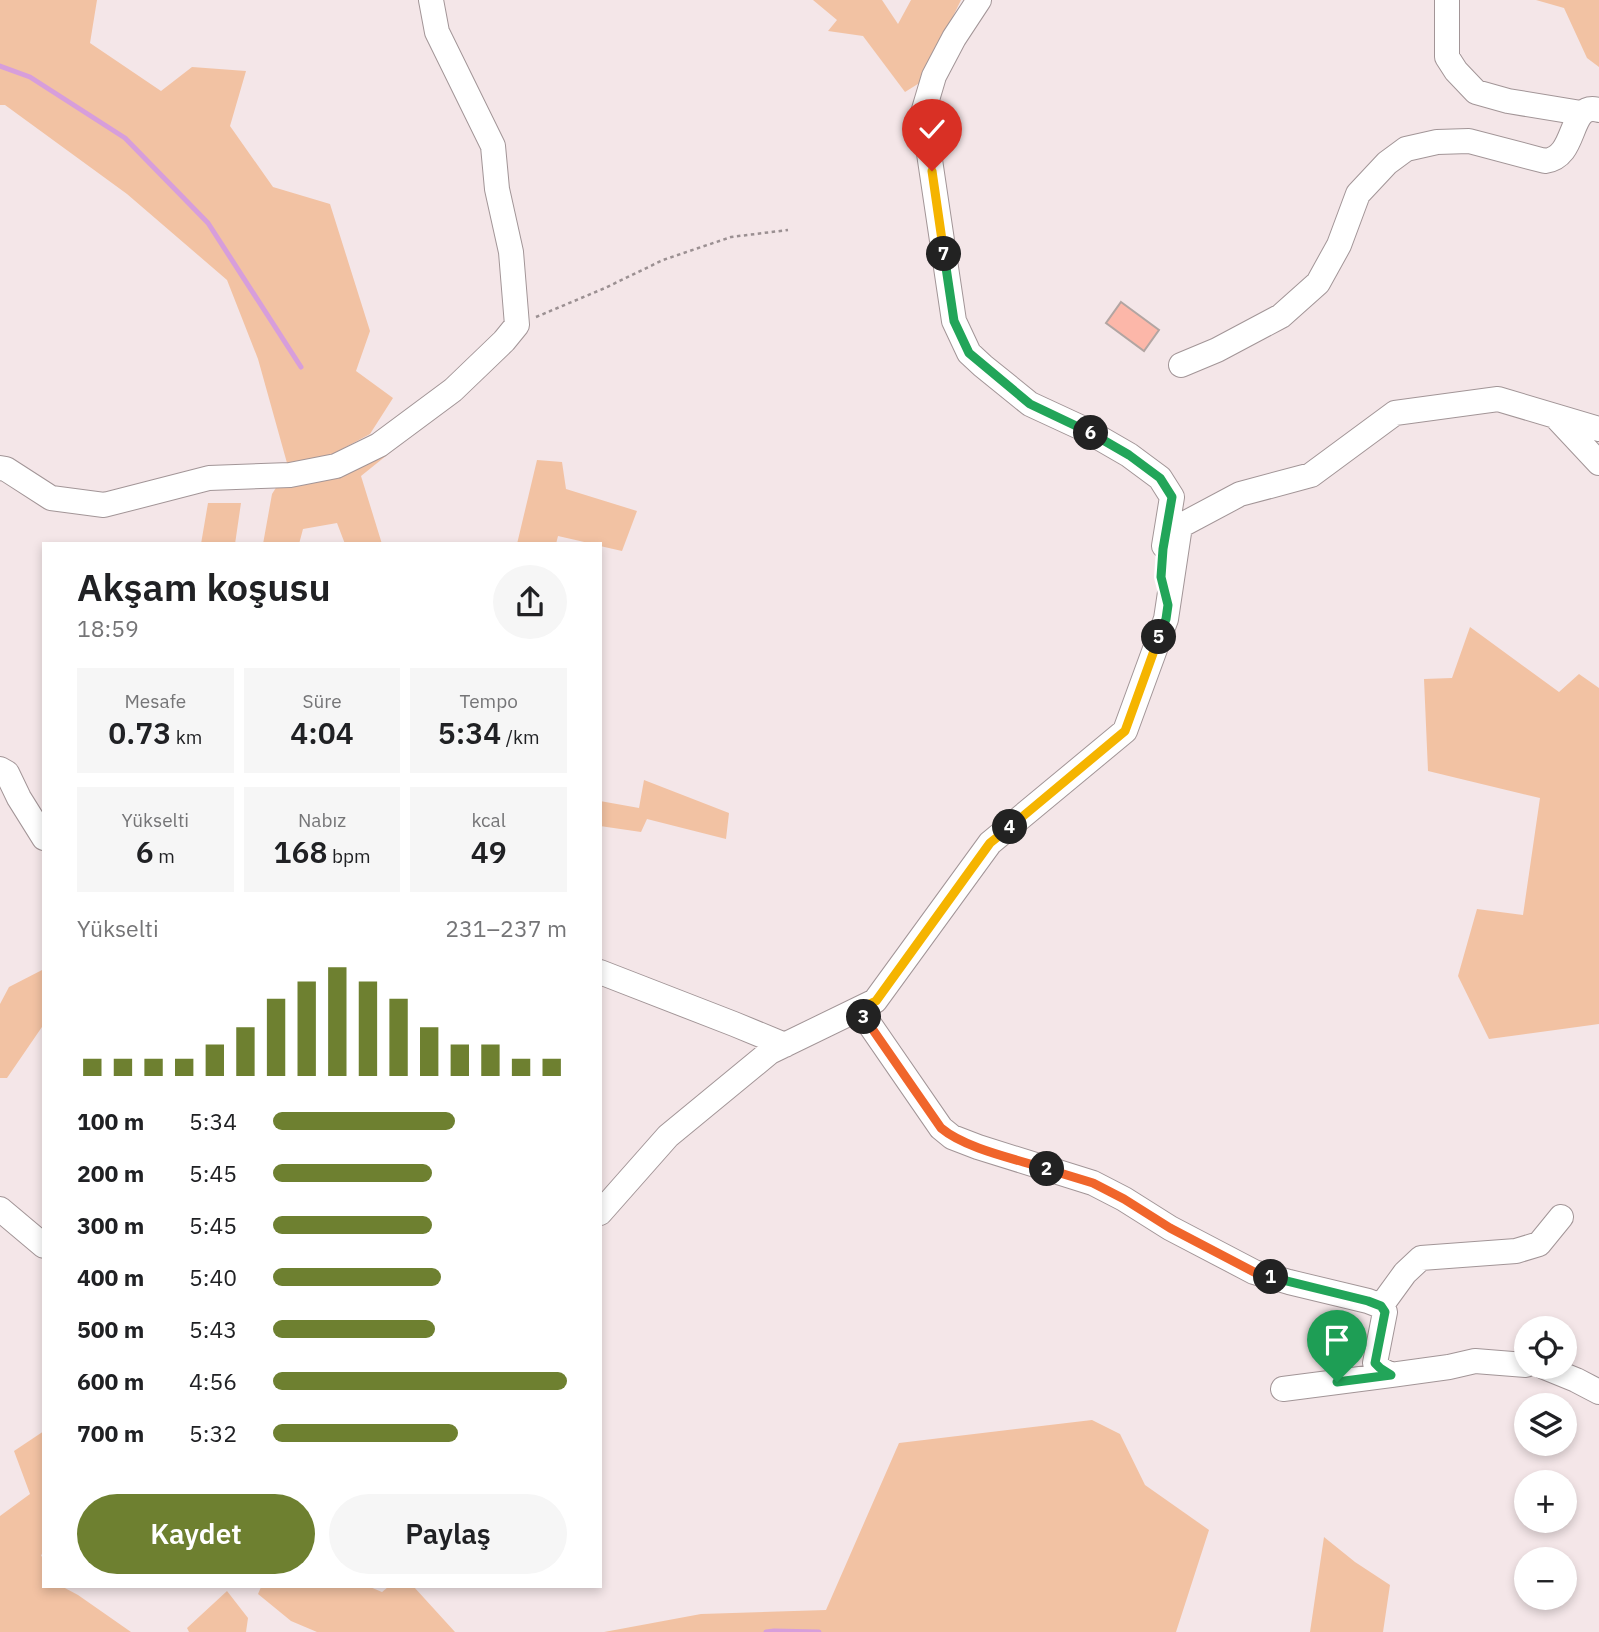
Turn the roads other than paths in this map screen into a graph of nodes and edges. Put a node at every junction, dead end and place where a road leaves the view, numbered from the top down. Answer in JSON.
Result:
{"nodes":[{"id":1,"x":430,"y":0,"type":"edge"},
{"id":2,"x":979,"y":0,"type":"edge"},
{"id":3,"x":1447,"y":0,"type":"edge"},
{"id":4,"x":1590,"y":111,"type":"edge"},
{"id":5,"x":1181,"y":365,"type":"dead end"},
{"id":6,"x":1556,"y":416,"type":"junction"},
{"id":7,"x":1599,"y":429,"type":"edge"},
{"id":8,"x":1599,"y":463,"type":"edge"},
{"id":9,"x":0,"y":468,"type":"edge"},
{"id":10,"x":1168,"y":605,"type":"junction"},
{"id":11,"x":7,"y":778,"type":"edge"},
{"id":12,"x":42,"y":799,"type":"edge"},
{"id":13,"x":42,"y":835,"type":"edge"},
{"id":14,"x":602,"y":973,"type":"edge"},
{"id":15,"x":859,"y":1009,"type":"junction"},
{"id":16,"x":785,"y":1045,"type":"junction"},
{"id":17,"x":0,"y":1209,"type":"edge"},
{"id":18,"x":602,"y":1211,"type":"edge"},
{"id":19,"x":1560,"y":1217,"type":"dead end"},
{"id":20,"x":42,"y":1244,"type":"edge"},
{"id":21,"x":1381,"y":1306,"type":"junction"},
{"id":22,"x":1514,"y":1364,"type":"edge"},
{"id":23,"x":1391,"y":1375,"type":"junction"},
{"id":24,"x":1574,"y":1379,"type":"edge"},
{"id":25,"x":1283,"y":1389,"type":"dead end"},
{"id":26,"x":1599,"y":1392,"type":"edge"}],
"edges":[{"from":1,"to":9,"type":"street"},
{"from":2,"to":10,"type":"street"},
{"from":3,"to":4,"type":"street"},
{"from":4,"to":5,"type":"street"},
{"from":6,"to":7,"type":"street"},
{"from":6,"to":8,"type":"street"},
{"from":6,"to":10,"type":"street"},
{"from":10,"to":15,"type":"street"},
{"from":11,"to":12,"type":"street"},
{"from":11,"to":13,"type":"street"},
{"from":14,"to":16,"type":"street"},
{"from":15,"to":16,"type":"street"},
{"from":15,"to":21,"type":"street"},
{"from":16,"to":18,"type":"street"},
{"from":17,"to":20,"type":"street"},
{"from":19,"to":21,"type":"street"},
{"from":21,"to":23,"type":"street"},
{"from":22,"to":23,"type":"street"},
{"from":23,"to":25,"type":"street"},
{"from":24,"to":26,"type":"street"}]}
